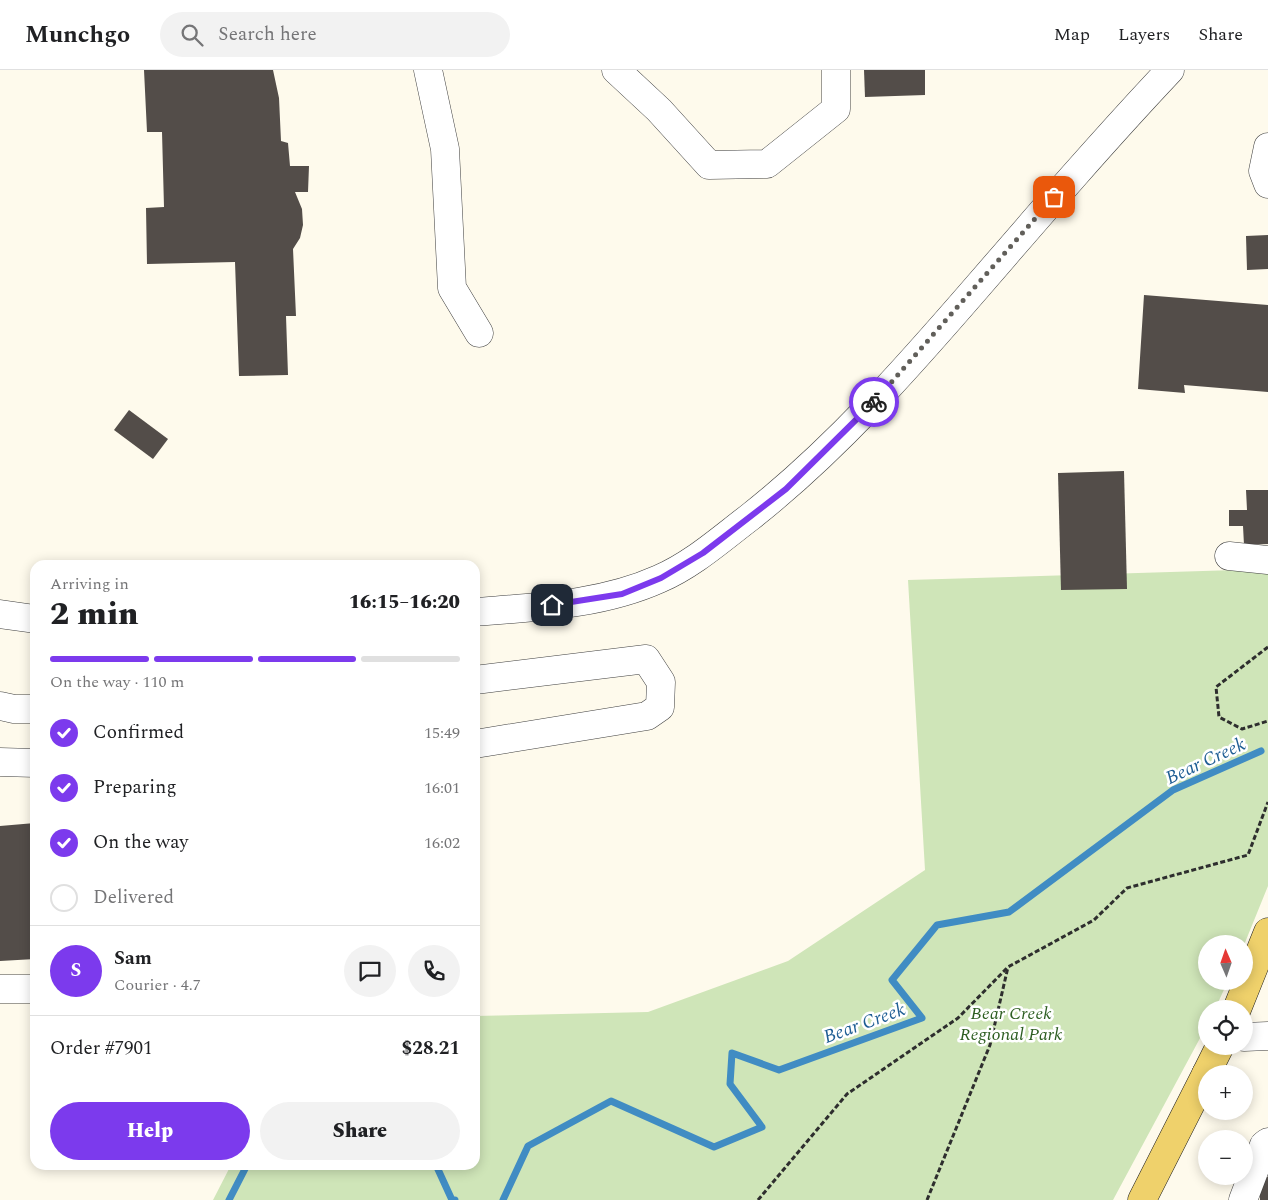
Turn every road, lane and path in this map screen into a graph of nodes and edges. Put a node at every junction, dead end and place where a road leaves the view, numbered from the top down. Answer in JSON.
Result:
{"nodes":[{"id":1,"x":428,"y":70,"type":"edge"},
{"id":2,"x":616,"y":70,"type":"edge"},
{"id":3,"x":836,"y":70,"type":"edge"},
{"id":4,"x":1170,"y":70,"type":"edge"},
{"id":5,"x":1268,"y":147,"type":"edge"},
{"id":6,"x":1268,"y":184,"type":"edge"},
{"id":7,"x":479,"y":333,"type":"dead end"},
{"id":8,"x":1229,"y":556,"type":"dead end"},
{"id":9,"x":1268,"y":560,"type":"edge"},
{"id":10,"x":480,"y":612,"type":"edge"},
{"id":11,"x":0,"y":614,"type":"edge"},
{"id":12,"x":30,"y":618,"type":"edge"},
{"id":13,"x":1268,"y":647,"type":"edge"},
{"id":14,"x":480,"y":679,"type":"edge"},
{"id":15,"x":0,"y":706,"type":"edge"},
{"id":16,"x":30,"y":709,"type":"edge"},
{"id":17,"x":1268,"y":721,"type":"edge"},
{"id":18,"x":480,"y":743,"type":"edge"},
{"id":19,"x":0,"y":762,"type":"edge"},
{"id":20,"x":30,"y":763,"type":"edge"},
{"id":21,"x":1268,"y":802,"type":"edge"},
{"id":22,"x":1268,"y":932,"type":"edge"},
{"id":23,"x":1008,"y":967,"type":"junction"},
{"id":24,"x":0,"y":989,"type":"edge"},
{"id":25,"x":30,"y":989,"type":"edge"},
{"id":26,"x":1241,"y":1000,"type":"edge"},
{"id":27,"x":1268,"y":1036,"type":"edge"},
{"id":28,"x":1253,"y":1037,"type":"edge"},
{"id":29,"x":1198,"y":1090,"type":"edge"},
{"id":30,"x":1268,"y":1142,"type":"edge"},
{"id":31,"x":758,"y":1200,"type":"edge"},
{"id":32,"x":927,"y":1200,"type":"edge"},
{"id":33,"x":1142,"y":1200,"type":"edge"},
{"id":34,"x":1243,"y":1200,"type":"edge"}],
"edges":[{"from":1,"to":7,"type":"street"},
{"from":2,"to":3,"type":"street"},
{"from":4,"to":10,"type":"street"},
{"from":5,"to":6,"type":"street"},
{"from":8,"to":9,"type":"street"},
{"from":11,"to":12,"type":"street"},
{"from":13,"to":17,"type":"path"},
{"from":14,"to":18,"type":"street"},
{"from":15,"to":16,"type":"street"},
{"from":19,"to":20,"type":"street"},
{"from":21,"to":23,"type":"path"},
{"from":22,"to":26,"type":"main road"},
{"from":23,"to":31,"type":"path"},
{"from":23,"to":32,"type":"path"},
{"from":24,"to":25,"type":"street"},
{"from":27,"to":28,"type":"street"},
{"from":29,"to":33,"type":"main road"},
{"from":30,"to":34,"type":"street"}]}
